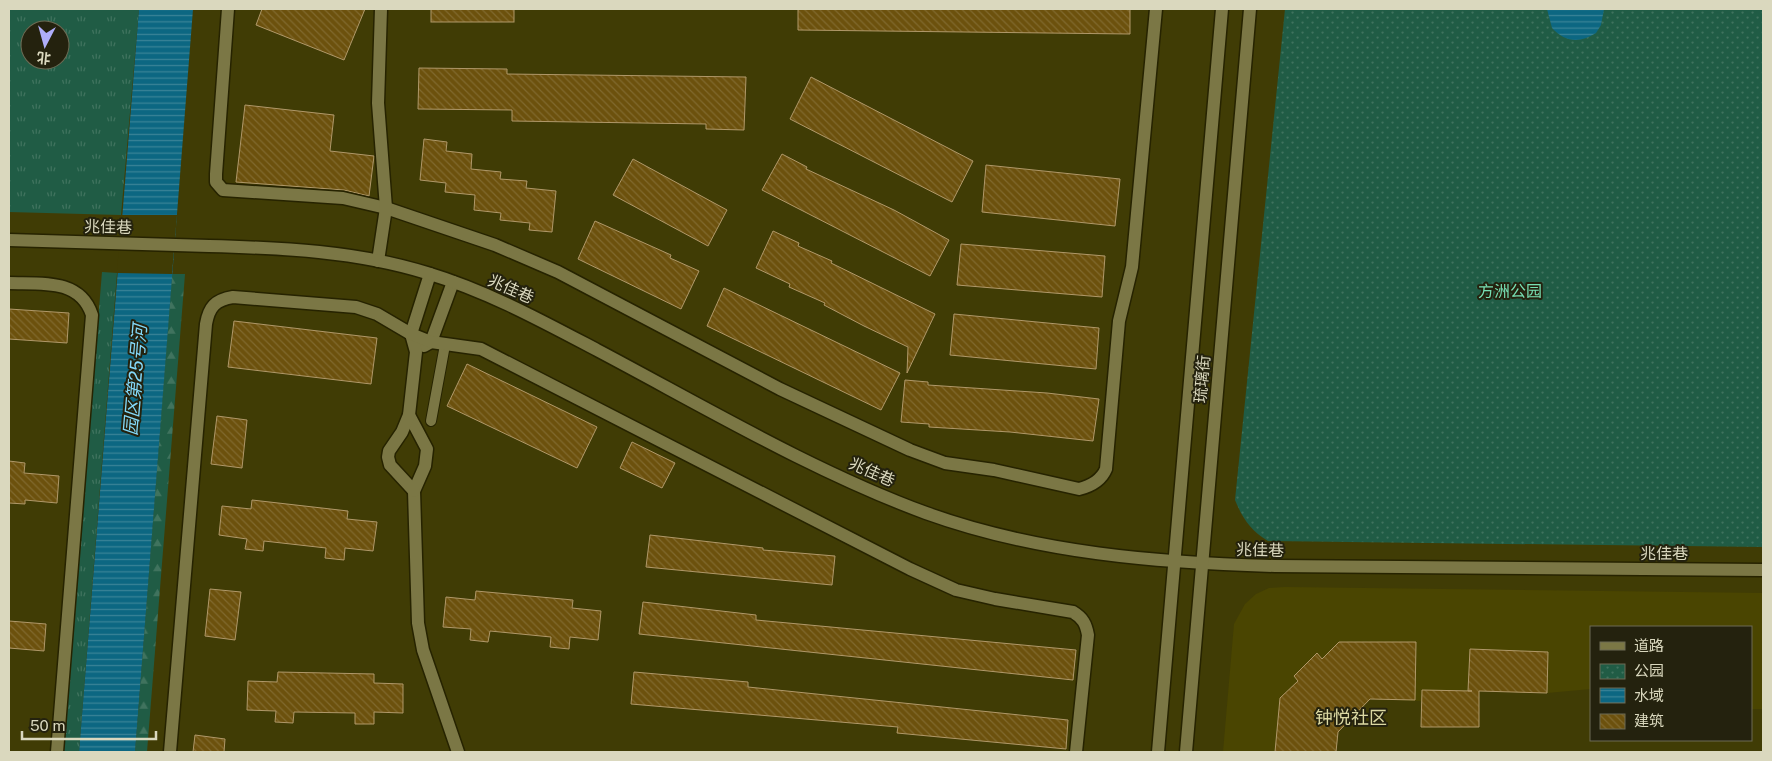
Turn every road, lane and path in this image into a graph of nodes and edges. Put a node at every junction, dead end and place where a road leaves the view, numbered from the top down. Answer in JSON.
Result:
{"nodes":[{"id":1,"x":228,"y":9,"type":"edge"},
{"id":2,"x":381,"y":9,"type":"edge"},
{"id":3,"x":1156,"y":9,"type":"edge"},
{"id":4,"x":1222,"y":9,"type":"edge"},
{"id":5,"x":1250,"y":9,"type":"edge"},
{"id":6,"x":386,"y":208,"type":"junction"},
{"id":7,"x":9,"y":240,"type":"edge"},
{"id":8,"x":378,"y":261,"type":"junction"},
{"id":9,"x":430,"y":274,"type":"junction"},
{"id":10,"x":453,"y":282,"type":"junction"},
{"id":11,"x":9,"y":283,"type":"edge"},
{"id":12,"x":411,"y":334,"type":"junction"},
{"id":13,"x":431,"y":342,"type":"junction"},
{"id":14,"x":445,"y":345,"type":"junction"},
{"id":15,"x":416,"y":352,"type":"junction"},
{"id":16,"x":409,"y":415,"type":"junction"},
{"id":17,"x":431,"y":421,"type":"dead end"},
{"id":18,"x":414,"y":490,"type":"junction"},
{"id":19,"x":1176,"y":562,"type":"junction"},
{"id":20,"x":1203,"y":564,"type":"junction"},
{"id":21,"x":1763,"y":570,"type":"edge"},
{"id":22,"x":57,"y":752,"type":"edge"},
{"id":23,"x":170,"y":752,"type":"edge"},
{"id":24,"x":458,"y":752,"type":"edge"},
{"id":25,"x":1076,"y":752,"type":"edge"},
{"id":26,"x":1158,"y":752,"type":"edge"},
{"id":27,"x":1186,"y":752,"type":"edge"}],
"edges":[{"from":1,"to":6,"type":"street"},
{"from":2,"to":6,"type":"street"},
{"from":3,"to":6,"type":"street"},
{"from":4,"to":19,"type":"street","name":"琉璃街"},
{"from":5,"to":20,"type":"street","name":"琉璃街"},
{"from":6,"to":8,"type":"street"},
{"from":7,"to":8,"type":"street","name":"兆佳巷"},
{"from":8,"to":9,"type":"street","name":"兆佳巷"},
{"from":9,"to":10,"type":"street","name":"兆佳巷"},
{"from":9,"to":12,"type":"street"},
{"from":10,"to":13,"type":"street"},
{"from":10,"to":19,"type":"street","name":"兆佳巷"},
{"from":11,"to":22,"type":"street"},
{"from":12,"to":13,"type":"street"},
{"from":12,"to":15,"type":"street"},
{"from":12,"to":23,"type":"street"},
{"from":13,"to":14,"type":"street"},
{"from":13,"to":15,"type":"street"},
{"from":14,"to":17,"type":"lane"},
{"from":14,"to":25,"type":"street"},
{"from":15,"to":16,"type":"street"},
{"from":16,"to":18,"type":"street"},
{"from":16,"to":18,"type":"street"},
{"from":18,"to":24,"type":"street"},
{"from":19,"to":20,"type":"street","name":"兆佳巷"},
{"from":19,"to":26,"type":"street","name":"琉璃街"},
{"from":20,"to":21,"type":"street","name":"兆佳巷"},
{"from":20,"to":27,"type":"street","name":"琉璃街"}]}
